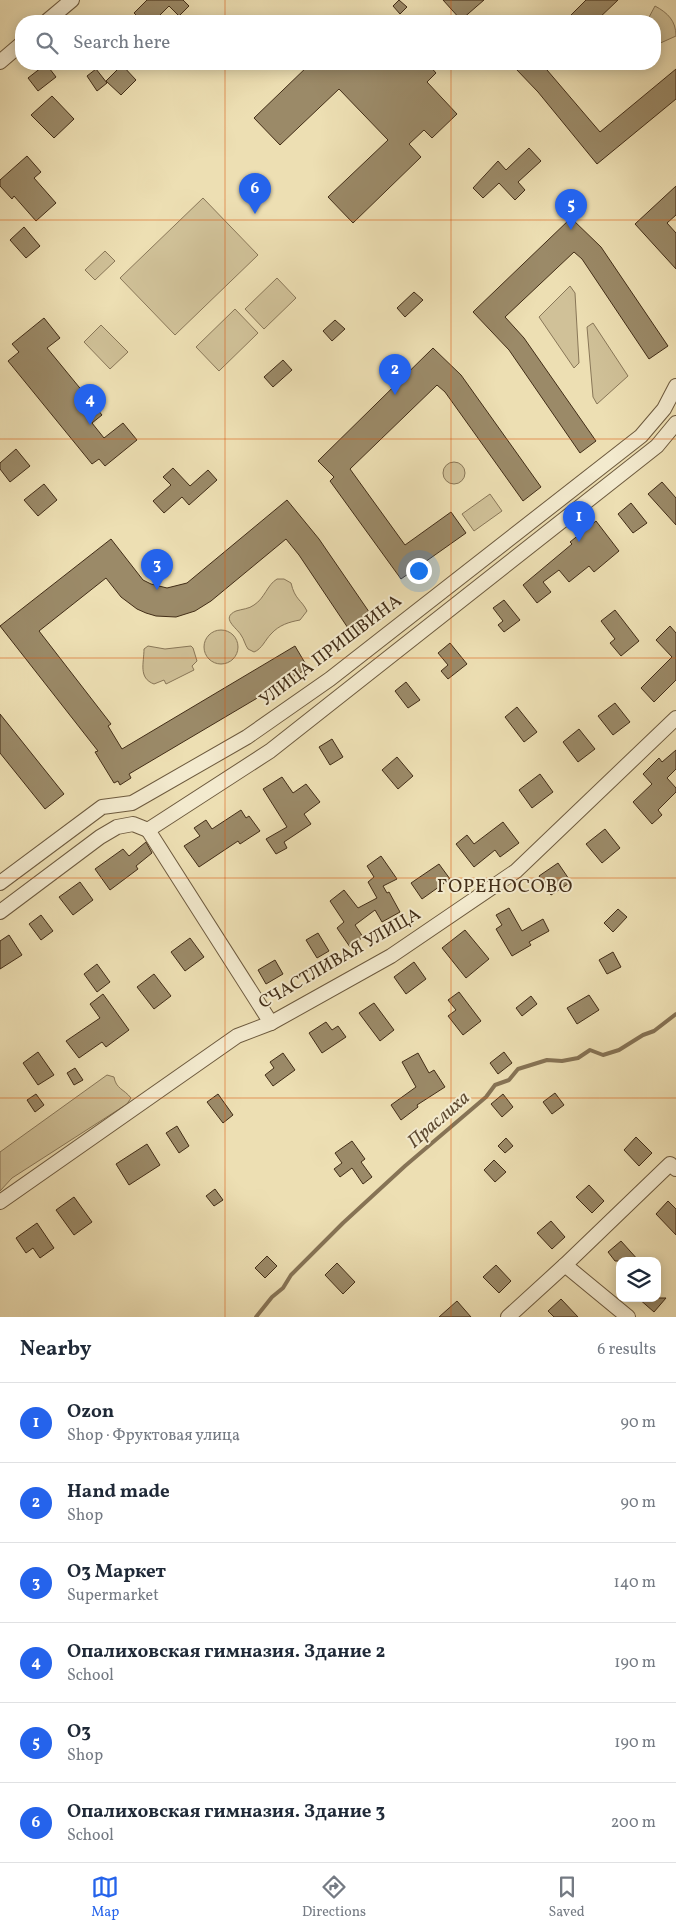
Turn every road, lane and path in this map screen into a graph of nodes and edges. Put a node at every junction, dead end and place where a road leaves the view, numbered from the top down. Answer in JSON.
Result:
{"nodes":[{"id":1,"x":72,"y":0,"type":"edge"},
{"id":2,"x":54,"y":15,"type":"edge"},
{"id":3,"x":15,"y":49,"type":"edge"},
{"id":4,"x":0,"y":62,"type":"edge"},
{"id":5,"x":676,"y":386,"type":"edge"},
{"id":6,"x":676,"y":423,"type":"edge"},
{"id":7,"x":676,"y":718,"type":"edge"},
{"id":8,"x":148,"y":830,"type":"junction"},
{"id":9,"x":0,"y":883,"type":"edge"},
{"id":10,"x":0,"y":912,"type":"edge"},
{"id":11,"x":271,"y":1023,"type":"junction"},
{"id":12,"x":676,"y":1169,"type":"edge"},
{"id":13,"x":0,"y":1202,"type":"edge"},
{"id":14,"x":565,"y":1265,"type":"junction"},
{"id":15,"x":508,"y":1317,"type":"edge"},
{"id":16,"x":628,"y":1317,"type":"edge"}],
"edges":[{"from":1,"to":2,"type":"street"},
{"from":3,"to":4,"type":"street"},
{"from":5,"to":9,"type":"street","name":"УЛИЦА ПРИШВИНА"},
{"from":6,"to":8,"type":"street"},
{"from":7,"to":11,"type":"street","name":"СЧАСТЛИВАЯ УЛИЦА"},
{"from":8,"to":10,"type":"street"},
{"from":8,"to":11,"type":"street"},
{"from":11,"to":13,"type":"street","name":"СЧАСТЛИВАЯ УЛИЦА"},
{"from":12,"to":14,"type":"street"},
{"from":14,"to":15,"type":"street"},
{"from":14,"to":16,"type":"street"}]}
